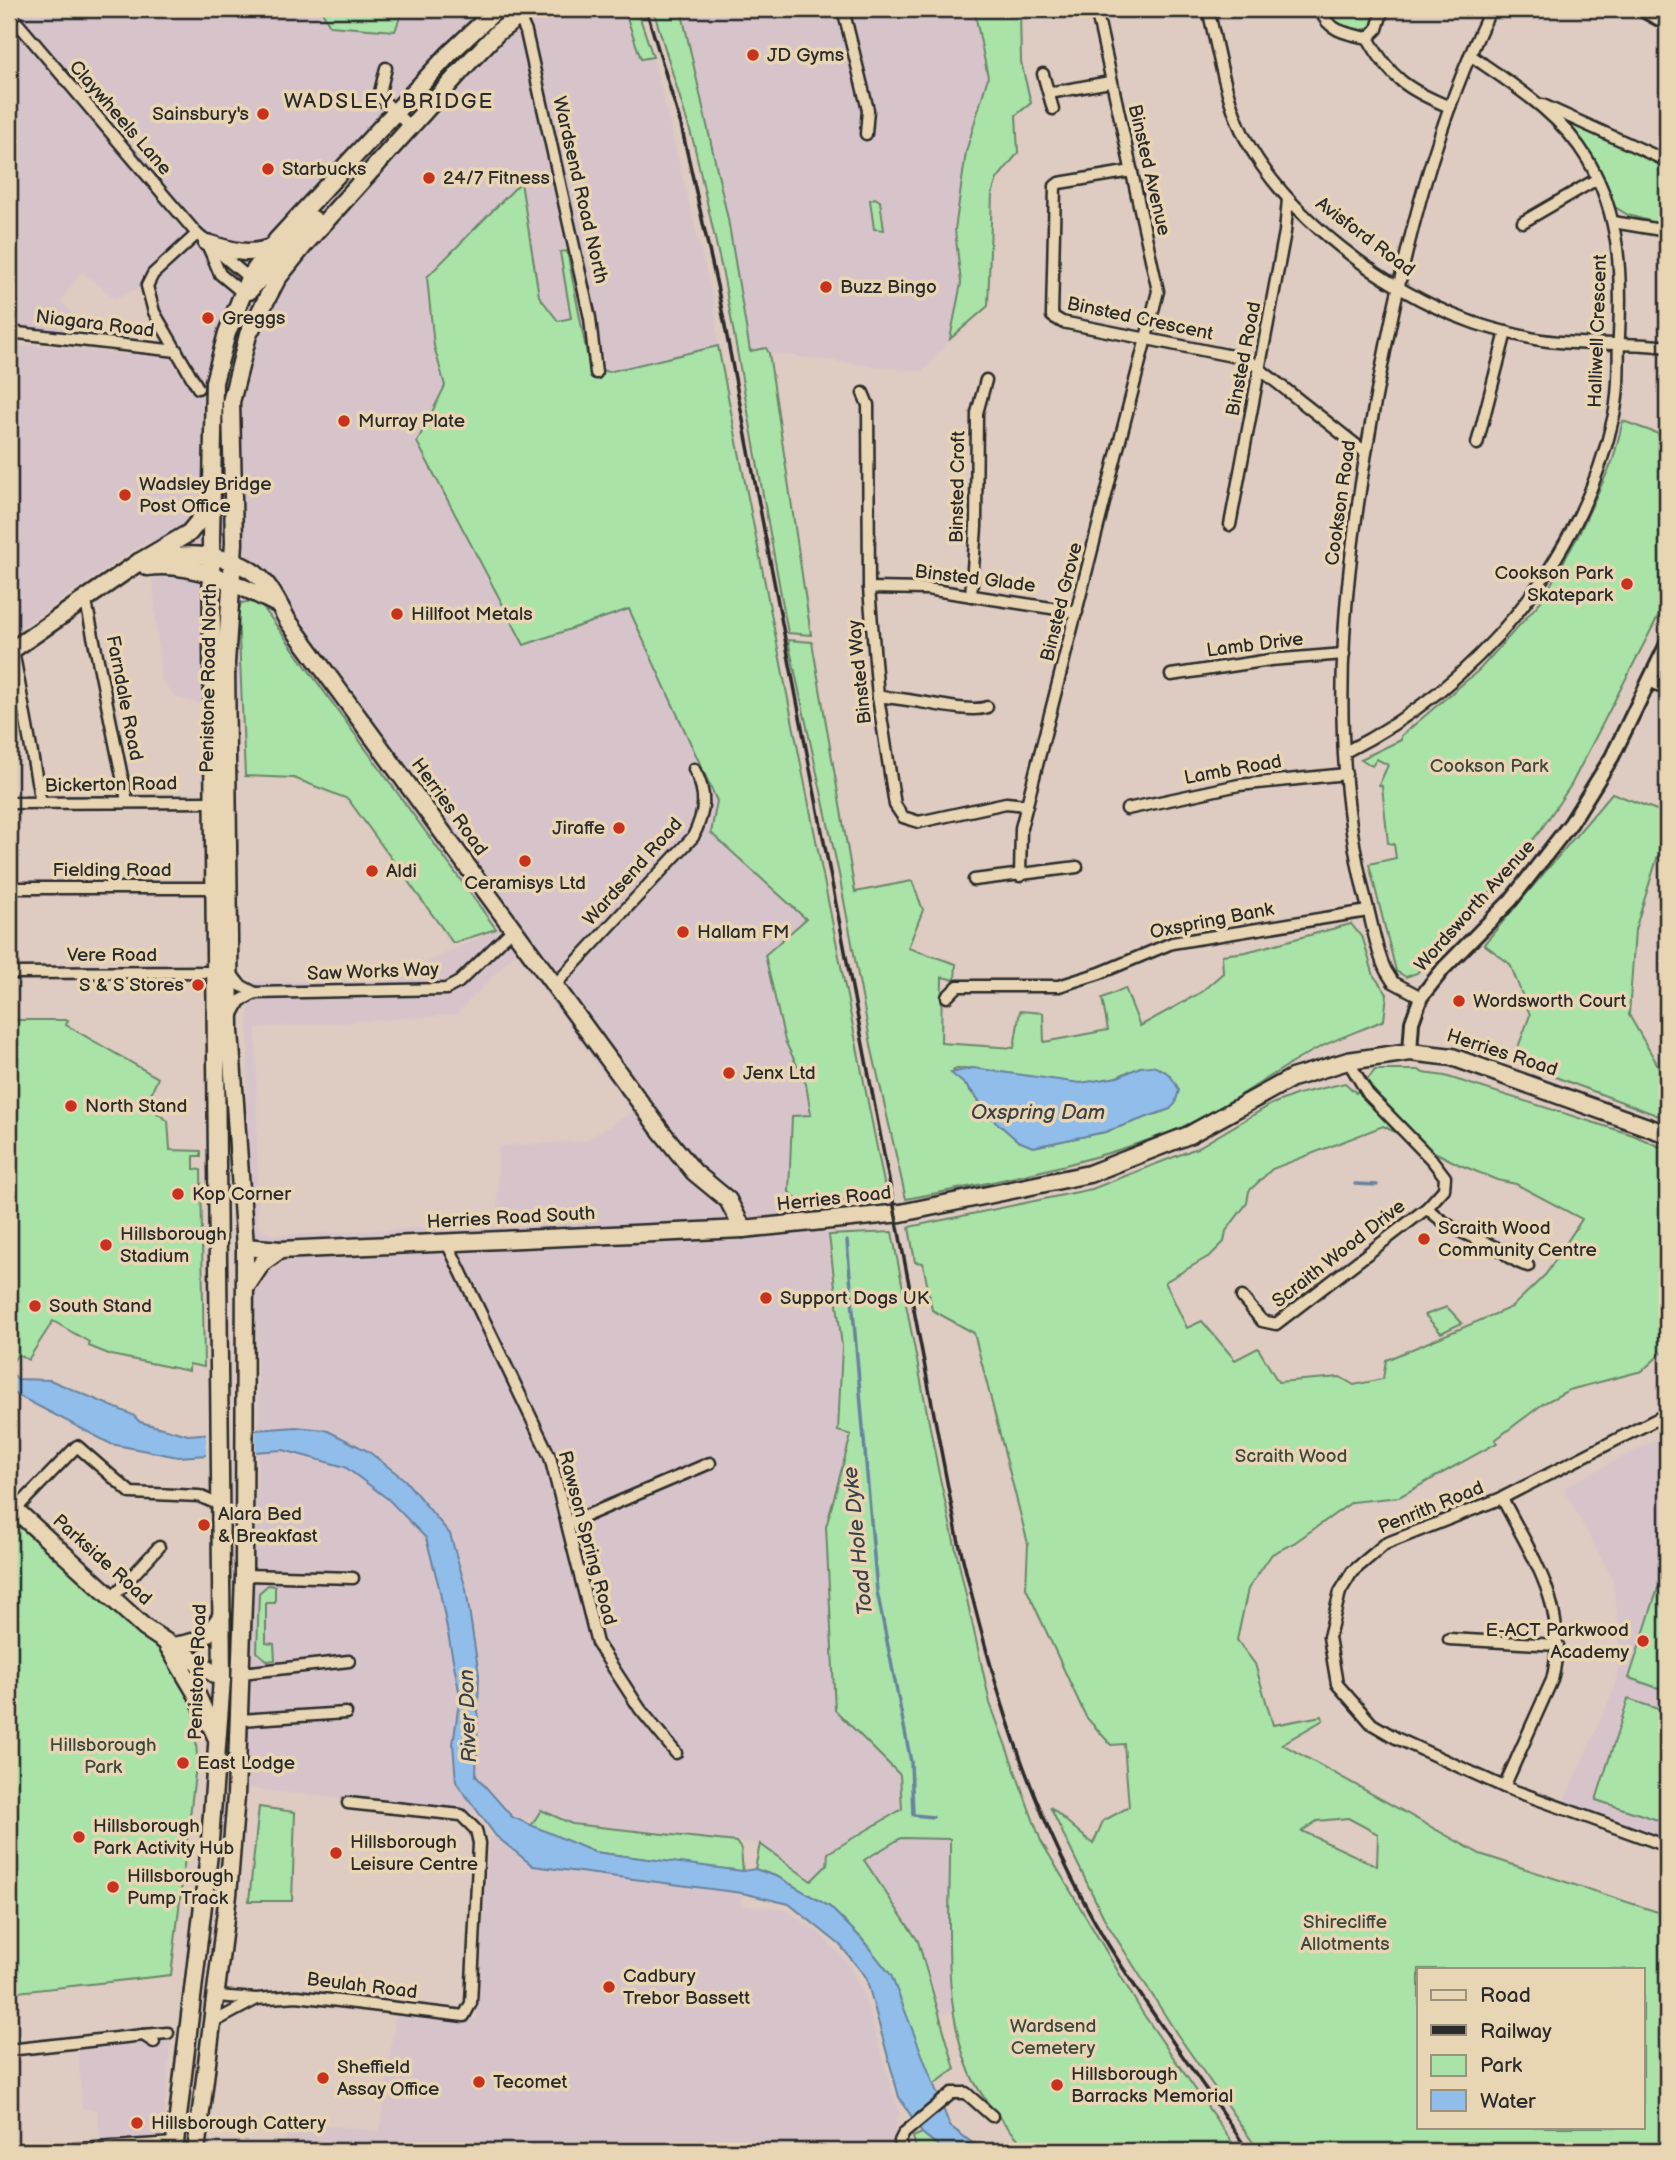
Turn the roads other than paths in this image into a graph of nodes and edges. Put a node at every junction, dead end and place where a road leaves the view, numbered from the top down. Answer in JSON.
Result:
{"nodes":[{"id":1,"x":497,"y":9,"type":"edge"},
{"id":2,"x":843,"y":9,"type":"edge"},
{"id":3,"x":1096,"y":9,"type":"edge"},
{"id":4,"x":1208,"y":9,"type":"edge"},
{"id":5,"x":1321,"y":9,"type":"edge"},
{"id":6,"x":1383,"y":9,"type":"edge"},
{"id":7,"x":1491,"y":9,"type":"edge"},
{"id":8,"x":1641,"y":9,"type":"edge"},
{"id":9,"x":521,"y":11,"type":"edge"},
{"id":10,"x":9,"y":13,"type":"edge"},
{"id":11,"x":1667,"y":23,"type":"edge"},
{"id":12,"x":1368,"y":38,"type":"junction"},
{"id":13,"x":1471,"y":55,"type":"junction"},
{"id":14,"x":386,"y":68,"type":"dead end"},
{"id":15,"x":1043,"y":74,"type":"dead end"},
{"id":16,"x":1110,"y":82,"type":"junction"},
{"id":17,"x":1049,"y":93,"type":"junction"},
{"id":18,"x":1539,"y":104,"type":"junction"},
{"id":19,"x":1450,"y":107,"type":"junction"},
{"id":20,"x":1053,"y":109,"type":"dead end"},
{"id":21,"x":396,"y":114,"type":"junction"},
{"id":22,"x":410,"y":127,"type":"junction"},
{"id":23,"x":866,"y":134,"type":"dead end"},
{"id":24,"x":1667,"y":161,"type":"edge"},
{"id":25,"x":1132,"y":172,"type":"junction"},
{"id":26,"x":1597,"y":178,"type":"junction"},
{"id":27,"x":1288,"y":199,"type":"junction"},
{"id":28,"x":1522,"y":222,"type":"dead end"},
{"id":29,"x":1613,"y":222,"type":"junction"},
{"id":30,"x":1667,"y":231,"type":"edge"},
{"id":31,"x":202,"y":239,"type":"junction"},
{"id":32,"x":272,"y":247,"type":"junction"},
{"id":33,"x":1398,"y":286,"type":"junction"},
{"id":34,"x":253,"y":289,"type":"junction"},
{"id":35,"x":9,"y":332,"type":"edge"},
{"id":36,"x":1506,"y":332,"type":"junction"},
{"id":37,"x":1146,"y":339,"type":"junction"},
{"id":38,"x":1619,"y":345,"type":"junction"},
{"id":39,"x":1667,"y":347,"type":"edge"},
{"id":40,"x":177,"y":351,"type":"junction"},
{"id":41,"x":1260,"y":367,"type":"junction"},
{"id":42,"x":596,"y":373,"type":"dead end"},
{"id":43,"x":986,"y":380,"type":"dead end"},
{"id":44,"x":198,"y":388,"type":"dead end"},
{"id":45,"x":863,"y":393,"type":"dead end"},
{"id":46,"x":1477,"y":444,"type":"dead end"},
{"id":47,"x":1365,"y":452,"type":"junction"},
{"id":48,"x":212,"y":505,"type":"junction"},
{"id":49,"x":1230,"y":525,"type":"dead end"},
{"id":50,"x":211,"y":557,"type":"junction"},
{"id":51,"x":233,"y":562,"type":"junction"},
{"id":52,"x":134,"y":567,"type":"junction"},
{"id":53,"x":212,"y":576,"type":"junction"},
{"id":54,"x":232,"y":580,"type":"junction"},
{"id":55,"x":869,"y":588,"type":"junction"},
{"id":56,"x":971,"y":596,"type":"junction"},
{"id":57,"x":86,"y":601,"type":"junction"},
{"id":58,"x":277,"y":604,"type":"junction"},
{"id":59,"x":1077,"y":612,"type":"junction"},
{"id":60,"x":1667,"y":644,"type":"edge"},
{"id":61,"x":11,"y":651,"type":"edge"},
{"id":62,"x":1344,"y":654,"type":"junction"},
{"id":63,"x":1171,"y":675,"type":"dead end"},
{"id":64,"x":1650,"y":680,"type":"junction"},
{"id":65,"x":1667,"y":688,"type":"edge"},
{"id":66,"x":878,"y":696,"type":"junction"},
{"id":67,"x":987,"y":707,"type":"dead end"},
{"id":68,"x":1345,"y":752,"type":"junction"},
{"id":69,"x":694,"y":769,"type":"dead end"},
{"id":70,"x":1346,"y":774,"type":"junction"},
{"id":71,"x":127,"y":801,"type":"junction"},
{"id":72,"x":214,"y":802,"type":"junction"},
{"id":73,"x":9,"y":803,"type":"edge"},
{"id":74,"x":41,"y":803,"type":"junction"},
{"id":75,"x":1027,"y":804,"type":"junction"},
{"id":76,"x":1128,"y":809,"type":"dead end"},
{"id":77,"x":1077,"y":867,"type":"dead end"},
{"id":78,"x":1020,"y":876,"type":"junction"},
{"id":79,"x":974,"y":880,"type":"dead end"},
{"id":80,"x":9,"y":888,"type":"edge"},
{"id":81,"x":215,"y":888,"type":"junction"},
{"id":82,"x":1368,"y":911,"type":"junction"},
{"id":83,"x":512,"y":930,"type":"junction"},
{"id":84,"x":223,"y":972,"type":"junction"},
{"id":85,"x":9,"y":973,"type":"edge"},
{"id":86,"x":553,"y":987,"type":"junction"},
{"id":87,"x":255,"y":993,"type":"junction"},
{"id":88,"x":1422,"y":997,"type":"junction"},
{"id":89,"x":947,"y":998,"type":"dead end"},
{"id":90,"x":230,"y":1021,"type":"junction"},
{"id":91,"x":1410,"y":1052,"type":"junction"},
{"id":92,"x":1348,"y":1061,"type":"junction"},
{"id":93,"x":1667,"y":1134,"type":"edge"},
{"id":94,"x":1427,"y":1208,"type":"junction"},
{"id":95,"x":743,"y":1229,"type":"junction"},
{"id":96,"x":447,"y":1242,"type":"junction"},
{"id":97,"x":245,"y":1247,"type":"junction"},
{"id":98,"x":280,"y":1250,"type":"junction"},
{"id":99,"x":1528,"y":1266,"type":"dead end"},
{"id":100,"x":218,"y":1285,"type":"junction"},
{"id":101,"x":246,"y":1287,"type":"junction"},
{"id":102,"x":1242,"y":1297,"type":"dead end"},
{"id":103,"x":220,"y":1359,"type":"joint"},
{"id":104,"x":1667,"y":1413,"type":"edge"},
{"id":105,"x":710,"y":1462,"type":"dead end"},
{"id":106,"x":1502,"y":1498,"type":"junction"},
{"id":107,"x":222,"y":1506,"type":"junction"},
{"id":108,"x":12,"y":1507,"type":"edge"},
{"id":109,"x":567,"y":1524,"type":"junction"},
{"id":110,"x":159,"y":1547,"type":"dead end"},
{"id":111,"x":222,"y":1568,"type":"junction"},
{"id":112,"x":244,"y":1575,"type":"junction"},
{"id":113,"x":353,"y":1578,"type":"dead end"},
{"id":114,"x":111,"y":1599,"type":"junction"},
{"id":115,"x":222,"y":1614,"type":"junction"},
{"id":116,"x":1450,"y":1639,"type":"dead end"},
{"id":117,"x":1558,"y":1645,"type":"junction"},
{"id":118,"x":168,"y":1646,"type":"junction"},
{"id":119,"x":349,"y":1661,"type":"dead end"},
{"id":120,"x":242,"y":1673,"type":"junction"},
{"id":121,"x":222,"y":1679,"type":"junction"},
{"id":122,"x":241,"y":1700,"type":"junction"},
{"id":123,"x":346,"y":1713,"type":"dead end"},
{"id":124,"x":240,"y":1720,"type":"junction"},
{"id":125,"x":217,"y":1739,"type":"junction"},
{"id":126,"x":676,"y":1753,"type":"dead end"},
{"id":127,"x":1504,"y":1787,"type":"junction"},
{"id":128,"x":348,"y":1803,"type":"dead end"},
{"id":129,"x":1667,"y":1846,"type":"edge"},
{"id":130,"x":216,"y":1996,"type":"junction"},
{"id":131,"x":256,"y":1999,"type":"junction"},
{"id":132,"x":189,"y":2022,"type":"junction"},
{"id":133,"x":212,"y":2024,"type":"junction"},
{"id":134,"x":168,"y":2033,"type":"dead end"},
{"id":135,"x":143,"y":2035,"type":"junction"},
{"id":136,"x":154,"y":2042,"type":"dead end"},
{"id":137,"x":9,"y":2050,"type":"edge"},
{"id":138,"x":992,"y":2116,"type":"dead end"},
{"id":139,"x":175,"y":2147,"type":"edge"},
{"id":140,"x":49,"y":2151,"type":"edge"},
{"id":141,"x":196,"y":2151,"type":"edge"},
{"id":142,"x":902,"y":2151,"type":"edge"}],
"edges":[{"from":1,"to":21,"type":"main road","name":"Penistone Road North"},
{"from":2,"to":23,"type":"street"},
{"from":3,"to":16,"type":"street","name":"Binsted Avenue"},
{"from":4,"to":27,"type":"street","name":"Avisford Road"},
{"from":5,"to":12,"type":"street"},
{"from":6,"to":12,"type":"street"},
{"from":7,"to":13,"type":"street","name":"Cookson Road"},
{"from":8,"to":11,"type":"street"},
{"from":9,"to":22,"type":"main road","name":"Penistone Road North"},
{"from":9,"to":42,"type":"street","name":"Wardsend Road North"},
{"from":10,"to":31,"type":"street","name":"Claywheels Lane"},
{"from":12,"to":19,"type":"street"},
{"from":13,"to":18,"type":"street","name":"Halliwell Crescent"},
{"from":13,"to":19,"type":"street","name":"Cookson Road"},
{"from":14,"to":21,"type":"street"},
{"from":15,"to":17,"type":"street"},
{"from":16,"to":17,"type":"street"},
{"from":16,"to":25,"type":"street","name":"Binsted Avenue"},
{"from":17,"to":20,"type":"street"},
{"from":18,"to":24,"type":"street","name":"Halliwell Crescent"},
{"from":18,"to":26,"type":"street","name":"Halliwell Crescent"},
{"from":19,"to":33,"type":"street","name":"Cookson Road"},
{"from":21,"to":22,"type":"street"},
{"from":21,"to":32,"type":"main road","name":"Penistone Road North"},
{"from":22,"to":34,"type":"main road","name":"Penistone Road North"},
{"from":25,"to":37,"type":"street","name":"Binsted Avenue"},
{"from":25,"to":37,"type":"street","name":"Binsted Crescent"},
{"from":26,"to":28,"type":"street"},
{"from":26,"to":29,"type":"street","name":"Halliwell Crescent"},
{"from":27,"to":33,"type":"street","name":"Avisford Road"},
{"from":27,"to":41,"type":"street","name":"Binsted Road"},
{"from":29,"to":30,"type":"street"},
{"from":29,"to":38,"type":"street","name":"Halliwell Crescent"},
{"from":31,"to":32,"type":"main road"},
{"from":31,"to":34,"type":"street","name":"Claywheels Lane"},
{"from":31,"to":34,"type":"street","name":"Claywheels Lane"},
{"from":31,"to":40,"type":"street"},
{"from":32,"to":34,"type":"main road","name":"Penistone Road North"},
{"from":33,"to":36,"type":"street","name":"Avisford Road"},
{"from":33,"to":47,"type":"street","name":"Cookson Road"},
{"from":34,"to":48,"type":"main road","name":"Penistone Road North"},
{"from":34,"to":51,"type":"main road","name":"Penistone Road North"},
{"from":35,"to":40,"type":"street","name":"Niagara Road"},
{"from":36,"to":38,"type":"street","name":"Avisford Road"},
{"from":36,"to":46,"type":"street"},
{"from":37,"to":41,"type":"street","name":"Binsted Crescent"},
{"from":37,"to":59,"type":"street","name":"Binsted Grove"},
{"from":38,"to":39,"type":"street","name":"Avisford Road"},
{"from":38,"to":68,"type":"street","name":"Halliwell Crescent"},
{"from":40,"to":44,"type":"street"},
{"from":41,"to":47,"type":"street","name":"Binsted Crescent"},
{"from":41,"to":49,"type":"street","name":"Binsted Road"},
{"from":43,"to":56,"type":"street","name":"Binsted Croft"},
{"from":45,"to":55,"type":"street","name":"Binsted Way"},
{"from":47,"to":62,"type":"street","name":"Cookson Road"},
{"from":48,"to":50,"type":"main road","name":"Penistone Road North"},
{"from":48,"to":52,"type":"main road"},
{"from":50,"to":51,"type":"main road"},
{"from":50,"to":52,"type":"main road"},
{"from":50,"to":53,"type":"main road","name":"Penistone Road North"},
{"from":51,"to":54,"type":"main road","name":"Penistone Road North"},
{"from":51,"to":58,"type":"main road","name":"Herries Road"},
{"from":52,"to":53,"type":"main road","name":"Herries Road"},
{"from":52,"to":57,"type":"main road"},
{"from":53,"to":54,"type":"main road","name":"Herries Road"},
{"from":53,"to":72,"type":"main road","name":"Penistone Road North"},
{"from":54,"to":58,"type":"main road","name":"Herries Road"},
{"from":54,"to":84,"type":"main road","name":"Penistone Road North"},
{"from":55,"to":56,"type":"street","name":"Binsted Glade"},
{"from":55,"to":66,"type":"street","name":"Binsted Way"},
{"from":56,"to":59,"type":"street","name":"Binsted Glade"},
{"from":57,"to":61,"type":"main road"},
{"from":57,"to":71,"type":"street","name":"Farndale Road"},
{"from":58,"to":83,"type":"main road","name":"Herries Road"},
{"from":59,"to":75,"type":"street","name":"Binsted Grove"},
{"from":60,"to":64,"type":"street","name":"Wordsworth Avenue"},
{"from":61,"to":74,"type":"street"},
{"from":62,"to":63,"type":"street","name":"Lamb Drive"},
{"from":62,"to":68,"type":"street","name":"Cookson Road"},
{"from":64,"to":65,"type":"street"},
{"from":64,"to":88,"type":"street","name":"Wordsworth Avenue"},
{"from":66,"to":67,"type":"street"},
{"from":66,"to":75,"type":"street","name":"Binsted Way"},
{"from":68,"to":70,"type":"street","name":"Cookson Road"},
{"from":69,"to":86,"type":"street","name":"Wardsend Road"},
{"from":70,"to":76,"type":"street","name":"Lamb Road"},
{"from":70,"to":82,"type":"street","name":"Cookson Road"},
{"from":71,"to":72,"type":"street","name":"Bickerton Road"},
{"from":71,"to":74,"type":"street","name":"Bickerton Road"},
{"from":72,"to":81,"type":"main road","name":"Penistone Road North"},
{"from":73,"to":74,"type":"street","name":"Bickerton Road"},
{"from":75,"to":78,"type":"street","name":"Binsted Grove"},
{"from":77,"to":78,"type":"street"},
{"from":78,"to":79,"type":"street"},
{"from":80,"to":81,"type":"street","name":"Fielding Road"},
{"from":81,"to":84,"type":"main road","name":"Penistone Road North"},
{"from":82,"to":88,"type":"street","name":"Cookson Road"},
{"from":82,"to":89,"type":"street","name":"Oxspring Bank"},
{"from":83,"to":86,"type":"main road","name":"Herries Road"},
{"from":83,"to":87,"type":"street","name":"Saw Works Way"},
{"from":84,"to":85,"type":"street","name":"Vere Road"},
{"from":84,"to":87,"type":"street"},
{"from":84,"to":90,"type":"main road","name":"Penistone Road North"},
{"from":84,"to":100,"type":"main road","name":"Penistone Road North"},
{"from":86,"to":95,"type":"main road","name":"Herries Road"},
{"from":87,"to":90,"type":"street"},
{"from":88,"to":91,"type":"street","name":"Wordsworth Avenue"},
{"from":90,"to":97,"type":"main road","name":"Penistone Road North"},
{"from":91,"to":92,"type":"main road","name":"Herries Road"},
{"from":91,"to":93,"type":"main road","name":"Herries Road"},
{"from":92,"to":94,"type":"street","name":"Scraith Wood Drive"},
{"from":92,"to":95,"type":"main road","name":"Herries Road"},
{"from":94,"to":99,"type":"street","name":"Scraith Wood Drive"},
{"from":94,"to":102,"type":"street","name":"Scraith Wood Drive"},
{"from":95,"to":96,"type":"main road","name":"Herries Road South"},
{"from":96,"to":98,"type":"main road","name":"Herries Road South"},
{"from":96,"to":109,"type":"street","name":"Rawson Spring Road"},
{"from":97,"to":98,"type":"main road","name":"Herries Road South"},
{"from":97,"to":100,"type":"main road"},
{"from":97,"to":101,"type":"main road","name":"Penistone Road North"},
{"from":98,"to":101,"type":"main road"},
{"from":100,"to":103,"type":"main road","name":"Penistone Road North"},
{"from":101,"to":112,"type":"main road","name":"Penistone Road North"},
{"from":103,"to":107,"type":"main road","name":"Penistone Road"},
{"from":104,"to":106,"type":"street","name":"Penrith Road"},
{"from":105,"to":109,"type":"street"},
{"from":106,"to":117,"type":"street"},
{"from":106,"to":127,"type":"street","name":"Penrith Road"},
{"from":107,"to":108,"type":"street"},
{"from":107,"to":111,"type":"main road","name":"Penistone Road"},
{"from":108,"to":114,"type":"main road","name":"Parkside Road"},
{"from":109,"to":126,"type":"street","name":"Rawson Spring Road"},
{"from":110,"to":114,"type":"street"},
{"from":111,"to":112,"type":"main road"},
{"from":111,"to":115,"type":"main road","name":"Penistone Road"},
{"from":112,"to":113,"type":"street"},
{"from":112,"to":120,"type":"main road"},
{"from":114,"to":118,"type":"main road","name":"Parkside Road"},
{"from":115,"to":118,"type":"main road"},
{"from":115,"to":121,"type":"main road","name":"Penistone Road"},
{"from":116,"to":117,"type":"street"},
{"from":117,"to":127,"type":"street"},
{"from":118,"to":121,"type":"main road","name":"Parkside Road"},
{"from":118,"to":125,"type":"main road","name":"Parkside Road"},
{"from":119,"to":120,"type":"street"},
{"from":120,"to":122,"type":"main road"},
{"from":121,"to":122,"type":"main road","name":"Parkside Road"},
{"from":121,"to":125,"type":"main road","name":"Penistone Road"},
{"from":122,"to":124,"type":"main road"},
{"from":123,"to":124,"type":"street"},
{"from":124,"to":130,"type":"main road"},
{"from":125,"to":132,"type":"main road","name":"Penistone Road"},
{"from":127,"to":129,"type":"street","name":"Penrith Road"},
{"from":128,"to":131,"type":"street","name":"Beulah Road"},
{"from":130,"to":131,"type":"street","name":"Beulah Road"},
{"from":130,"to":132,"type":"main road"},
{"from":130,"to":133,"type":"main road"},
{"from":131,"to":133,"type":"street","name":"Beulah Road"},
{"from":132,"to":139,"type":"main road","name":"Penistone Road"},
{"from":133,"to":141,"type":"main road"},
{"from":134,"to":135,"type":"street"},
{"from":135,"to":136,"type":"street"},
{"from":135,"to":137,"type":"street"},
{"from":138,"to":142,"type":"street"},
{"from":139,"to":140,"type":"street"}]}
